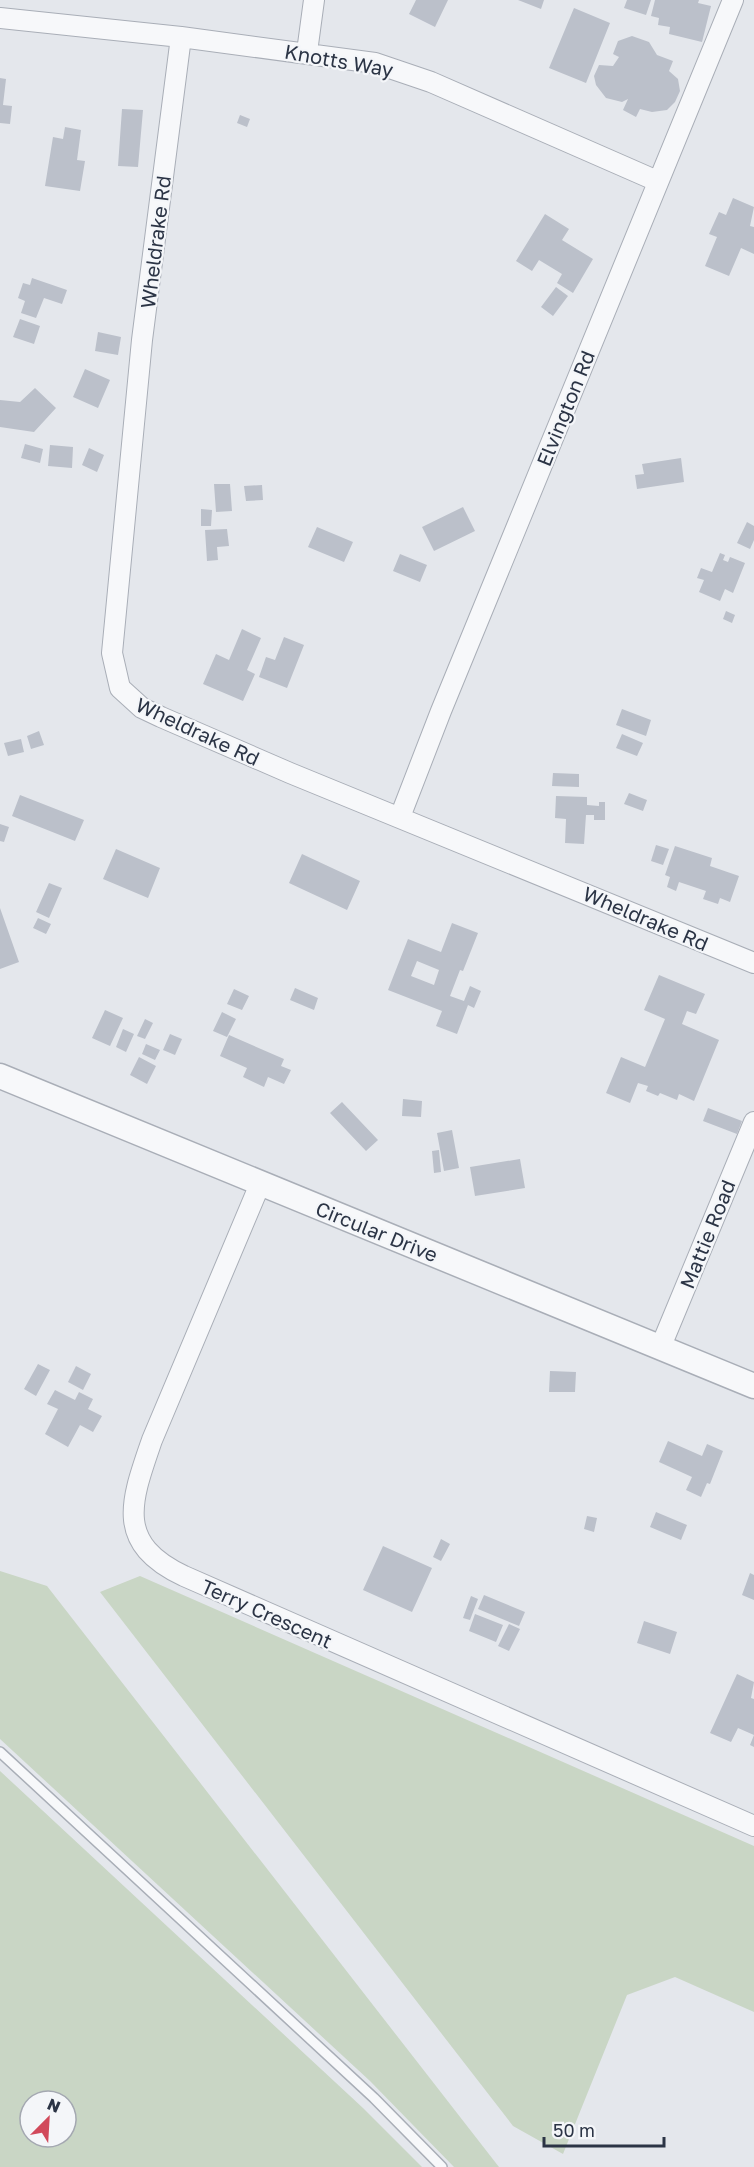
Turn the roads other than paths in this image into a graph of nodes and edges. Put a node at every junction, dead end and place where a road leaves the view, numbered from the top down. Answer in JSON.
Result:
{"nodes":[{"id":1,"x":314,"y":0,"type":"edge"},
{"id":2,"x":733,"y":0,"type":"edge"},
{"id":3,"x":0,"y":18,"type":"edge"},
{"id":4,"x":181,"y":37,"type":"junction"},
{"id":5,"x":308,"y":52,"type":"junction"},
{"id":6,"x":657,"y":182,"type":"junction"},
{"id":7,"x":400,"y":817,"type":"junction"},
{"id":8,"x":754,"y":963,"type":"edge"},
{"id":9,"x":0,"y":1076,"type":"edge"},
{"id":10,"x":754,"y":1122,"type":"edge"},
{"id":11,"x":260,"y":1184,"type":"junction"},
{"id":12,"x":661,"y":1347,"type":"junction"},
{"id":13,"x":754,"y":1386,"type":"edge"},
{"id":14,"x":0,"y":1752,"type":"edge"},
{"id":15,"x":754,"y":1826,"type":"edge"},
{"id":16,"x":442,"y":2167,"type":"edge"}],
"edges":[{"from":1,"to":5,"type":"street"},
{"from":2,"to":6,"type":"street","name":"Elvington Rd"},
{"from":3,"to":4,"type":"street","name":"Knotts Way"},
{"from":4,"to":5,"type":"street","name":"Knotts Way"},
{"from":4,"to":7,"type":"street","name":"Wheldrake Rd"},
{"from":5,"to":6,"type":"street","name":"Knotts Way"},
{"from":6,"to":7,"type":"street","name":"Elvington Rd"},
{"from":7,"to":8,"type":"street","name":"Wheldrake Rd"},
{"from":9,"to":11,"type":"street","name":"Circular Drive"},
{"from":10,"to":12,"type":"street","name":"Mattie Road"},
{"from":11,"to":12,"type":"street","name":"Circular Drive"},
{"from":11,"to":15,"type":"street","name":"Terry Crescent"},
{"from":12,"to":13,"type":"street","name":"Circular Drive"},
{"from":14,"to":16,"type":"lane"}]}
